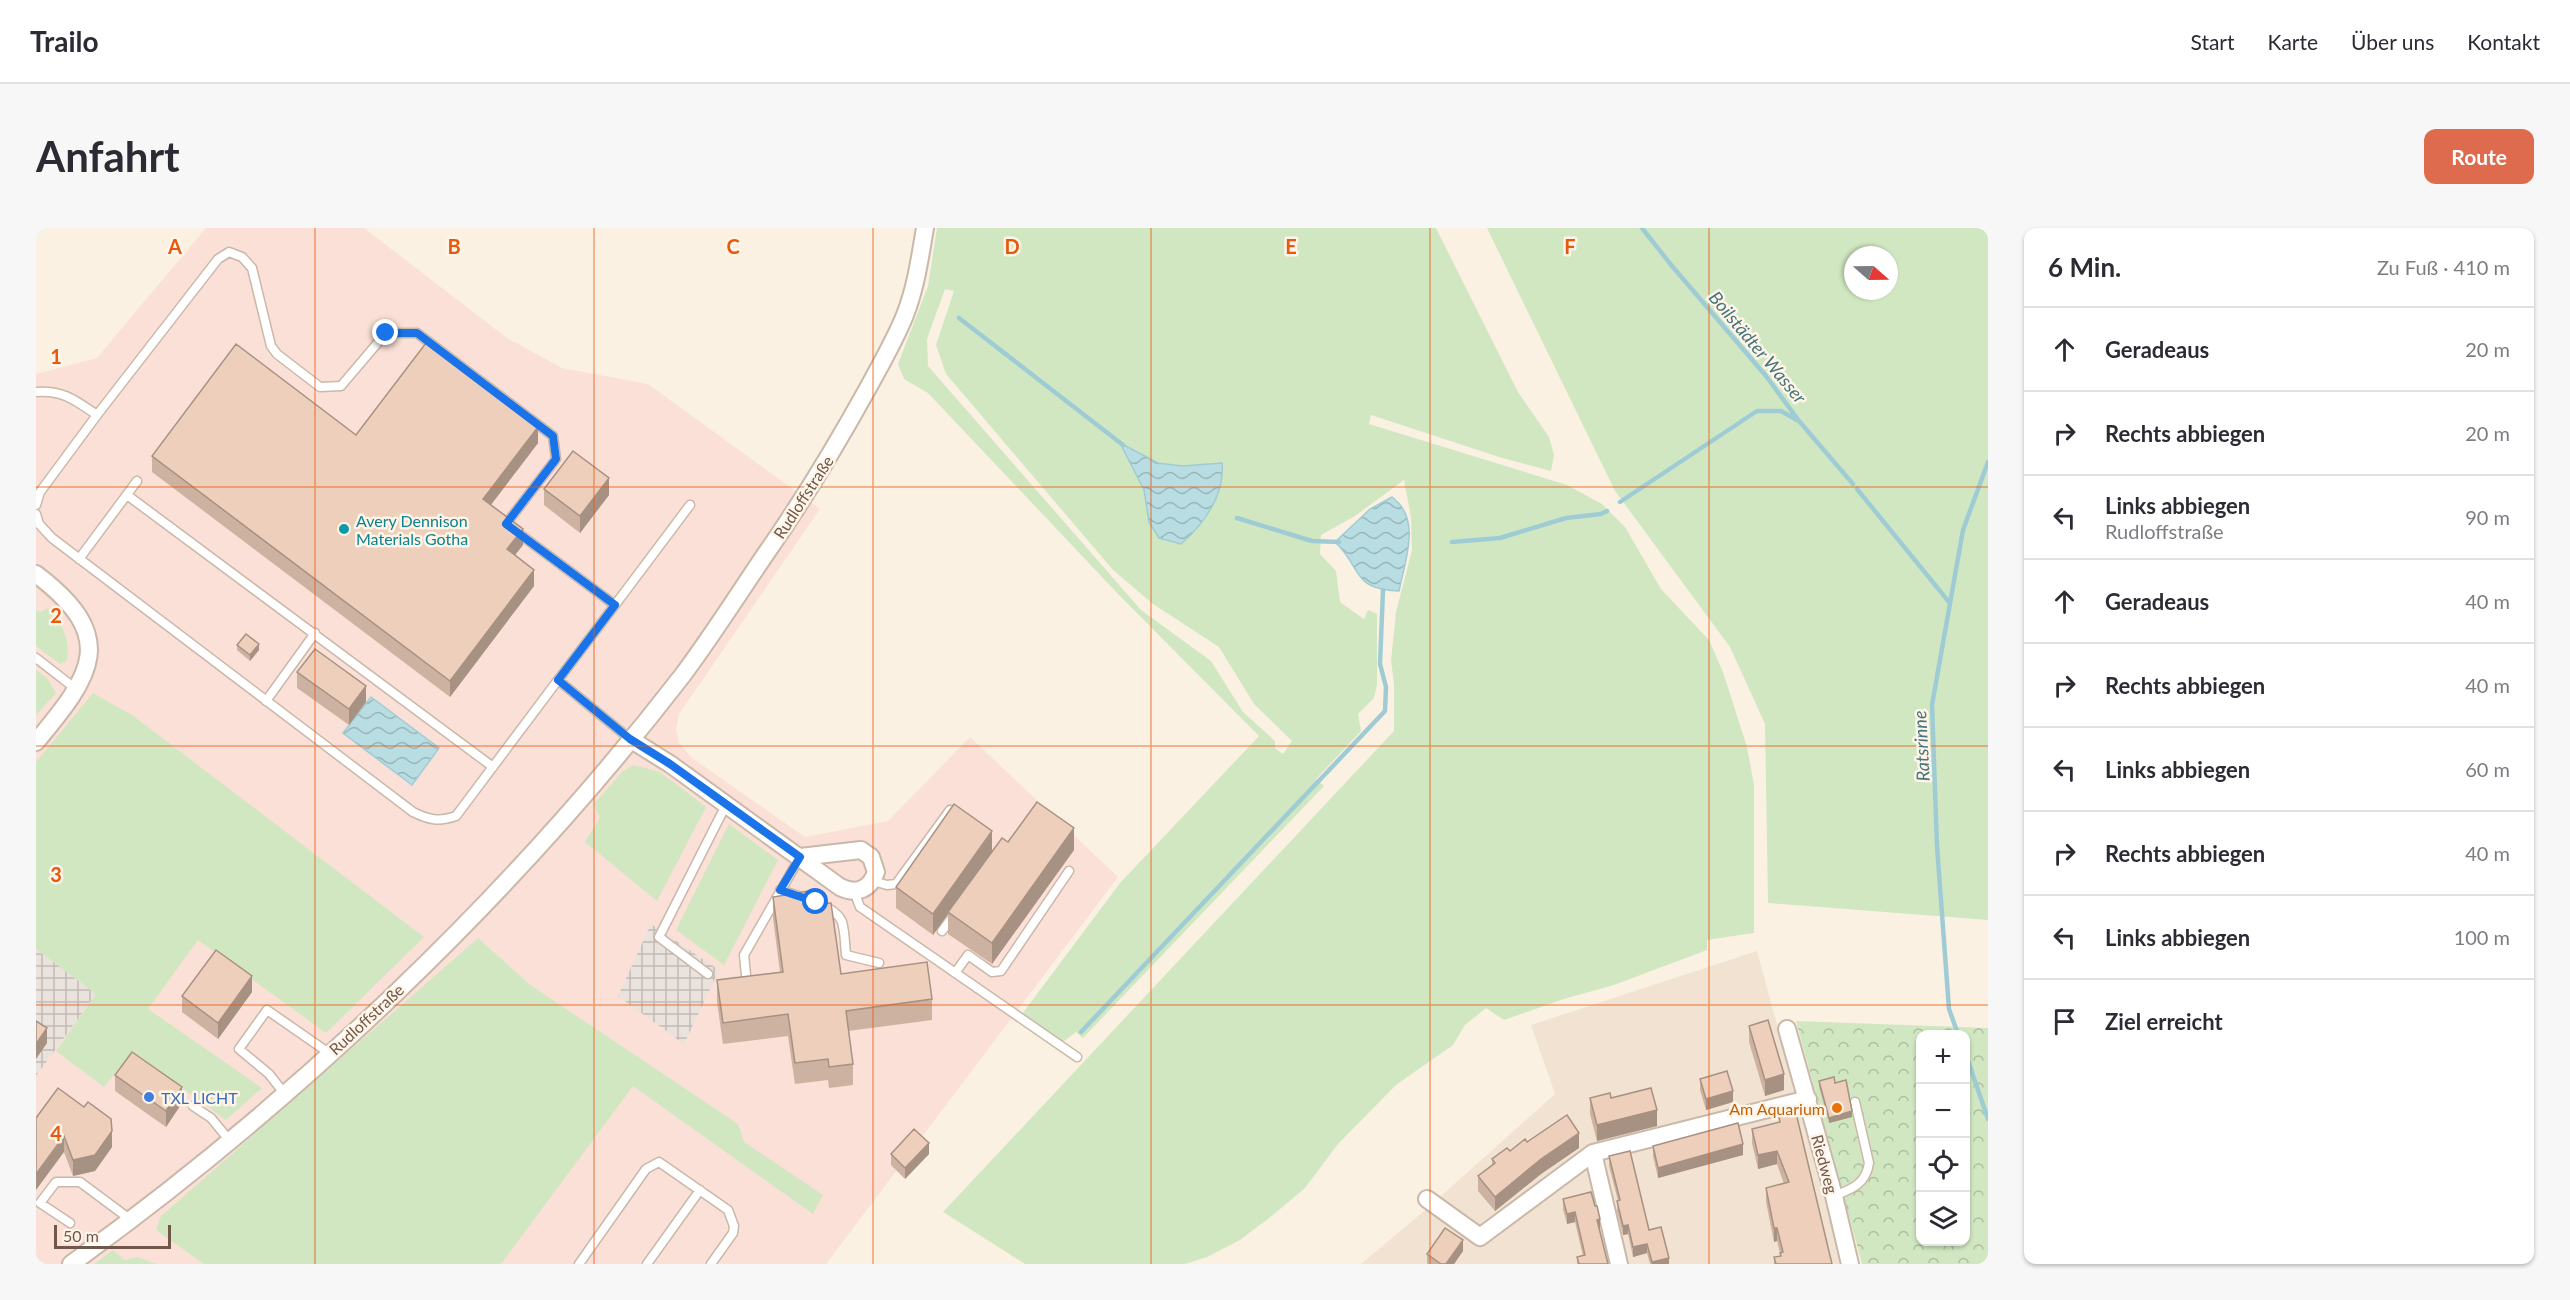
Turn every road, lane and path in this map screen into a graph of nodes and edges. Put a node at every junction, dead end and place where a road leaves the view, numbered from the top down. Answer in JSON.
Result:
{"nodes":[{"id":1,"x":925,"y":228,"type":"edge"},
{"id":2,"x":36,"y":392,"type":"edge"},
{"id":3,"x":97,"y":415,"type":"junction"},
{"id":4,"x":137,"y":481,"type":"dead end"},
{"id":5,"x":127,"y":495,"type":"junction"},
{"id":6,"x":36,"y":505,"type":"edge"},
{"id":7,"x":690,"y":505,"type":"dead end"},
{"id":8,"x":36,"y":514,"type":"edge"},
{"id":9,"x":79,"y":559,"type":"junction"},
{"id":10,"x":36,"y":574,"type":"edge"},
{"id":11,"x":615,"y":605,"type":"junction"},
{"id":12,"x":315,"y":633,"type":"junction"},
{"id":13,"x":36,"y":658,"type":"edge"},
{"id":14,"x":558,"y":680,"type":"junction"},
{"id":15,"x":76,"y":690,"type":"junction"},
{"id":16,"x":266,"y":701,"type":"junction"},
{"id":17,"x":630,"y":739,"type":"junction"},
{"id":18,"x":36,"y":742,"type":"edge"},
{"id":19,"x":493,"y":767,"type":"junction"},
{"id":20,"x":726,"y":805,"type":"junction"},
{"id":21,"x":959,"y":816,"type":"edge"},
{"id":22,"x":800,"y":857,"type":"junction"},
{"id":23,"x":1069,"y":871,"type":"dead end"},
{"id":24,"x":873,"y":881,"type":"junction"},
{"id":25,"x":780,"y":890,"type":"junction"},
{"id":26,"x":854,"y":891,"type":"junction"},
{"id":27,"x":962,"y":903,"type":"edge"},
{"id":28,"x":942,"y":931,"type":"dead end"},
{"id":29,"x":879,"y":963,"type":"dead end"},
{"id":30,"x":955,"y":973,"type":"junction"},
{"id":31,"x":708,"y":974,"type":"dead end"},
{"id":32,"x":748,"y":992,"type":"edge"},
{"id":33,"x":1787,"y":1029,"type":"dead end"},
{"id":34,"x":329,"y":1053,"type":"junction"},
{"id":35,"x":1077,"y":1058,"type":"dead end"},
{"id":36,"x":284,"y":1093,"type":"junction"},
{"id":37,"x":1808,"y":1099,"type":"junction"},
{"id":38,"x":1855,"y":1102,"type":"dead end"},
{"id":39,"x":193,"y":1106,"type":"dead end"},
{"id":40,"x":230,"y":1141,"type":"junction"},
{"id":41,"x":1593,"y":1153,"type":"junction"},
{"id":42,"x":700,"y":1190,"type":"junction"},
{"id":43,"x":1834,"y":1196,"type":"junction"},
{"id":44,"x":1428,"y":1199,"type":"dead end"},
{"id":45,"x":132,"y":1220,"type":"junction"},
{"id":46,"x":70,"y":1223,"type":"dead end"},
{"id":47,"x":70,"y":1264,"type":"edge"},
{"id":48,"x":579,"y":1264,"type":"edge"},
{"id":49,"x":647,"y":1264,"type":"edge"},
{"id":50,"x":711,"y":1264,"type":"edge"},
{"id":51,"x":1619,"y":1264,"type":"edge"},
{"id":52,"x":1850,"y":1264,"type":"edge"}],
"edges":[{"from":1,"to":17,"type":"street","name":"Rudloffstraße"},
{"from":2,"to":3,"type":"lane"},
{"from":3,"to":6,"type":"lane"},
{"from":3,"to":11,"type":"lane"},
{"from":4,"to":5,"type":"lane"},
{"from":5,"to":9,"type":"lane"},
{"from":5,"to":12,"type":"lane"},
{"from":7,"to":11,"type":"lane"},
{"from":8,"to":9,"type":"lane"},
{"from":9,"to":16,"type":"lane"},
{"from":10,"to":15,"type":"street"},
{"from":11,"to":14,"type":"lane"},
{"from":12,"to":16,"type":"lane"},
{"from":12,"to":19,"type":"lane"},
{"from":13,"to":15,"type":"lane"},
{"from":14,"to":17,"type":"lane"},
{"from":14,"to":19,"type":"lane"},
{"from":15,"to":18,"type":"street"},
{"from":16,"to":19,"type":"lane"},
{"from":17,"to":20,"type":"street"},
{"from":17,"to":34,"type":"street","name":"Rudloffstraße"},
{"from":20,"to":22,"type":"street"},
{"from":20,"to":31,"type":"lane"},
{"from":21,"to":24,"type":"lane"},
{"from":22,"to":24,"type":"street"},
{"from":22,"to":25,"type":"lane"},
{"from":22,"to":26,"type":"street"},
{"from":23,"to":30,"type":"lane"},
{"from":24,"to":26,"type":"street"},
{"from":25,"to":29,"type":"lane"},
{"from":25,"to":32,"type":"lane"},
{"from":26,"to":30,"type":"lane"},
{"from":27,"to":28,"type":"lane"},
{"from":30,"to":35,"type":"lane"},
{"from":33,"to":37,"type":"street","name":"Riedweg"},
{"from":34,"to":36,"type":"street","name":"Rudloffstraße"},
{"from":34,"to":36,"type":"lane"},
{"from":36,"to":40,"type":"street","name":"Rudloffstraße"},
{"from":37,"to":41,"type":"street"},
{"from":37,"to":43,"type":"street","name":"Riedweg"},
{"from":38,"to":43,"type":"lane"},
{"from":39,"to":40,"type":"lane"},
{"from":40,"to":45,"type":"street","name":"Rudloffstraße"},
{"from":41,"to":44,"type":"street"},
{"from":41,"to":51,"type":"street"},
{"from":42,"to":48,"type":"lane"},
{"from":42,"to":49,"type":"lane"},
{"from":42,"to":50,"type":"lane"},
{"from":43,"to":52,"type":"street","name":"Riedweg"},
{"from":45,"to":46,"type":"lane"},
{"from":45,"to":47,"type":"street","name":"Rudloffstraße"}]}
